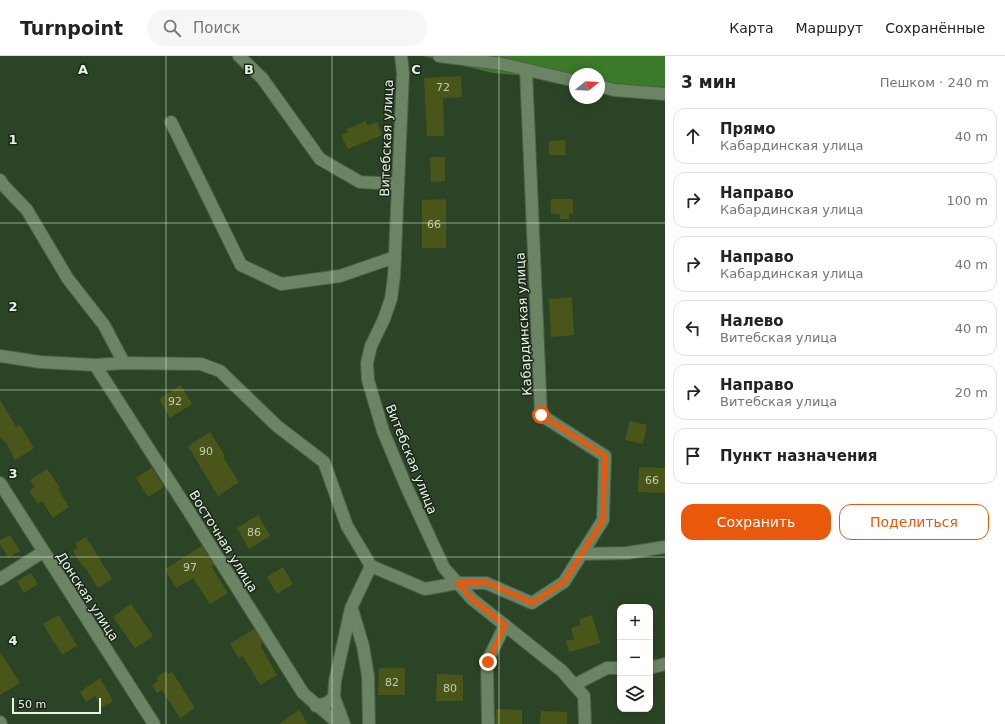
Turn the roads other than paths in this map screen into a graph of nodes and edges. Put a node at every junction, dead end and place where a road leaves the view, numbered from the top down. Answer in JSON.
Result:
{"nodes":[{"id":1,"x":239,"y":56,"type":"edge"},
{"id":2,"x":402,"y":56,"type":"edge"},
{"id":3,"x":439,"y":56,"type":"edge"},
{"id":4,"x":526,"y":70,"type":"junction"},
{"id":5,"x":569,"y":80,"type":"edge"},
{"id":6,"x":605,"y":88,"type":"edge"},
{"id":7,"x":665,"y":94,"type":"edge"},
{"id":8,"x":171,"y":122,"type":"dead end"},
{"id":9,"x":0,"y":180,"type":"edge"},
{"id":10,"x":398,"y":184,"type":"junction"},
{"id":11,"x":6,"y":195,"type":"edge"},
{"id":12,"x":395,"y":257,"type":"junction"},
{"id":13,"x":0,"y":356,"type":"edge"},
{"id":14,"x":124,"y":363,"type":"junction"},
{"id":15,"x":95,"y":365,"type":"junction"},
{"id":16,"x":0,"y":483,"type":"edge"},
{"id":17,"x":665,"y":547,"type":"edge"},
{"id":18,"x":43,"y":552,"type":"junction"},
{"id":19,"x":581,"y":554,"type":"junction"},
{"id":20,"x":371,"y":566,"type":"junction"},
{"id":21,"x":0,"y":579,"type":"edge"},
{"id":22,"x":458,"y":583,"type":"junction"},
{"id":23,"x":351,"y":608,"type":"junction"},
{"id":24,"x":505,"y":625,"type":"junction"},
{"id":25,"x":665,"y":664,"type":"edge"},
{"id":26,"x":653,"y":667,"type":"edge"},
{"id":27,"x":617,"y":668,"type":"edge"},
{"id":28,"x":574,"y":685,"type":"junction"},
{"id":29,"x":334,"y":697,"type":"junction"},
{"id":30,"x":316,"y":706,"type":"junction"},
{"id":31,"x":154,"y":724,"type":"edge"},
{"id":32,"x":339,"y":724,"type":"edge"},
{"id":33,"x":344,"y":724,"type":"edge"},
{"id":34,"x":369,"y":724,"type":"edge"},
{"id":35,"x":488,"y":724,"type":"edge"},
{"id":36,"x":585,"y":724,"type":"edge"}],
"edges":[{"from":1,"to":10,"type":"street"},
{"from":2,"to":10,"type":"street","name":"Витебская улица"},
{"from":3,"to":4,"type":"street"},
{"from":4,"to":5,"type":"street"},
{"from":4,"to":19,"type":"street","name":"Кабардинская улица"},
{"from":6,"to":7,"type":"street"},
{"from":8,"to":12,"type":"street"},
{"from":9,"to":11,"type":"street"},
{"from":10,"to":12,"type":"street","name":"Витебская улица"},
{"from":11,"to":14,"type":"street"},
{"from":12,"to":22,"type":"street","name":"Витебская улица"},
{"from":13,"to":15,"type":"street"},
{"from":14,"to":15,"type":"street"},
{"from":14,"to":20,"type":"street"},
{"from":15,"to":30,"type":"street","name":"Восточная улица"},
{"from":16,"to":18,"type":"street","name":"Донская улица"},
{"from":17,"to":19,"type":"street"},
{"from":18,"to":21,"type":"street"},
{"from":18,"to":31,"type":"street","name":"Донская улица"},
{"from":19,"to":22,"type":"street","name":"Кабардинская улица"},
{"from":20,"to":22,"type":"street"},
{"from":20,"to":23,"type":"street"},
{"from":22,"to":24,"type":"street","name":"Витебская улица"},
{"from":23,"to":29,"type":"street"},
{"from":23,"to":34,"type":"street"},
{"from":24,"to":28,"type":"street","name":"Витебская улица"},
{"from":24,"to":35,"type":"street"},
{"from":25,"to":26,"type":"street"},
{"from":27,"to":28,"type":"street"},
{"from":28,"to":36,"type":"street","name":"Витебская улица"},
{"from":29,"to":30,"type":"street"},
{"from":29,"to":33,"type":"street"},
{"from":30,"to":32,"type":"street","name":"Восточная улица"}]}
